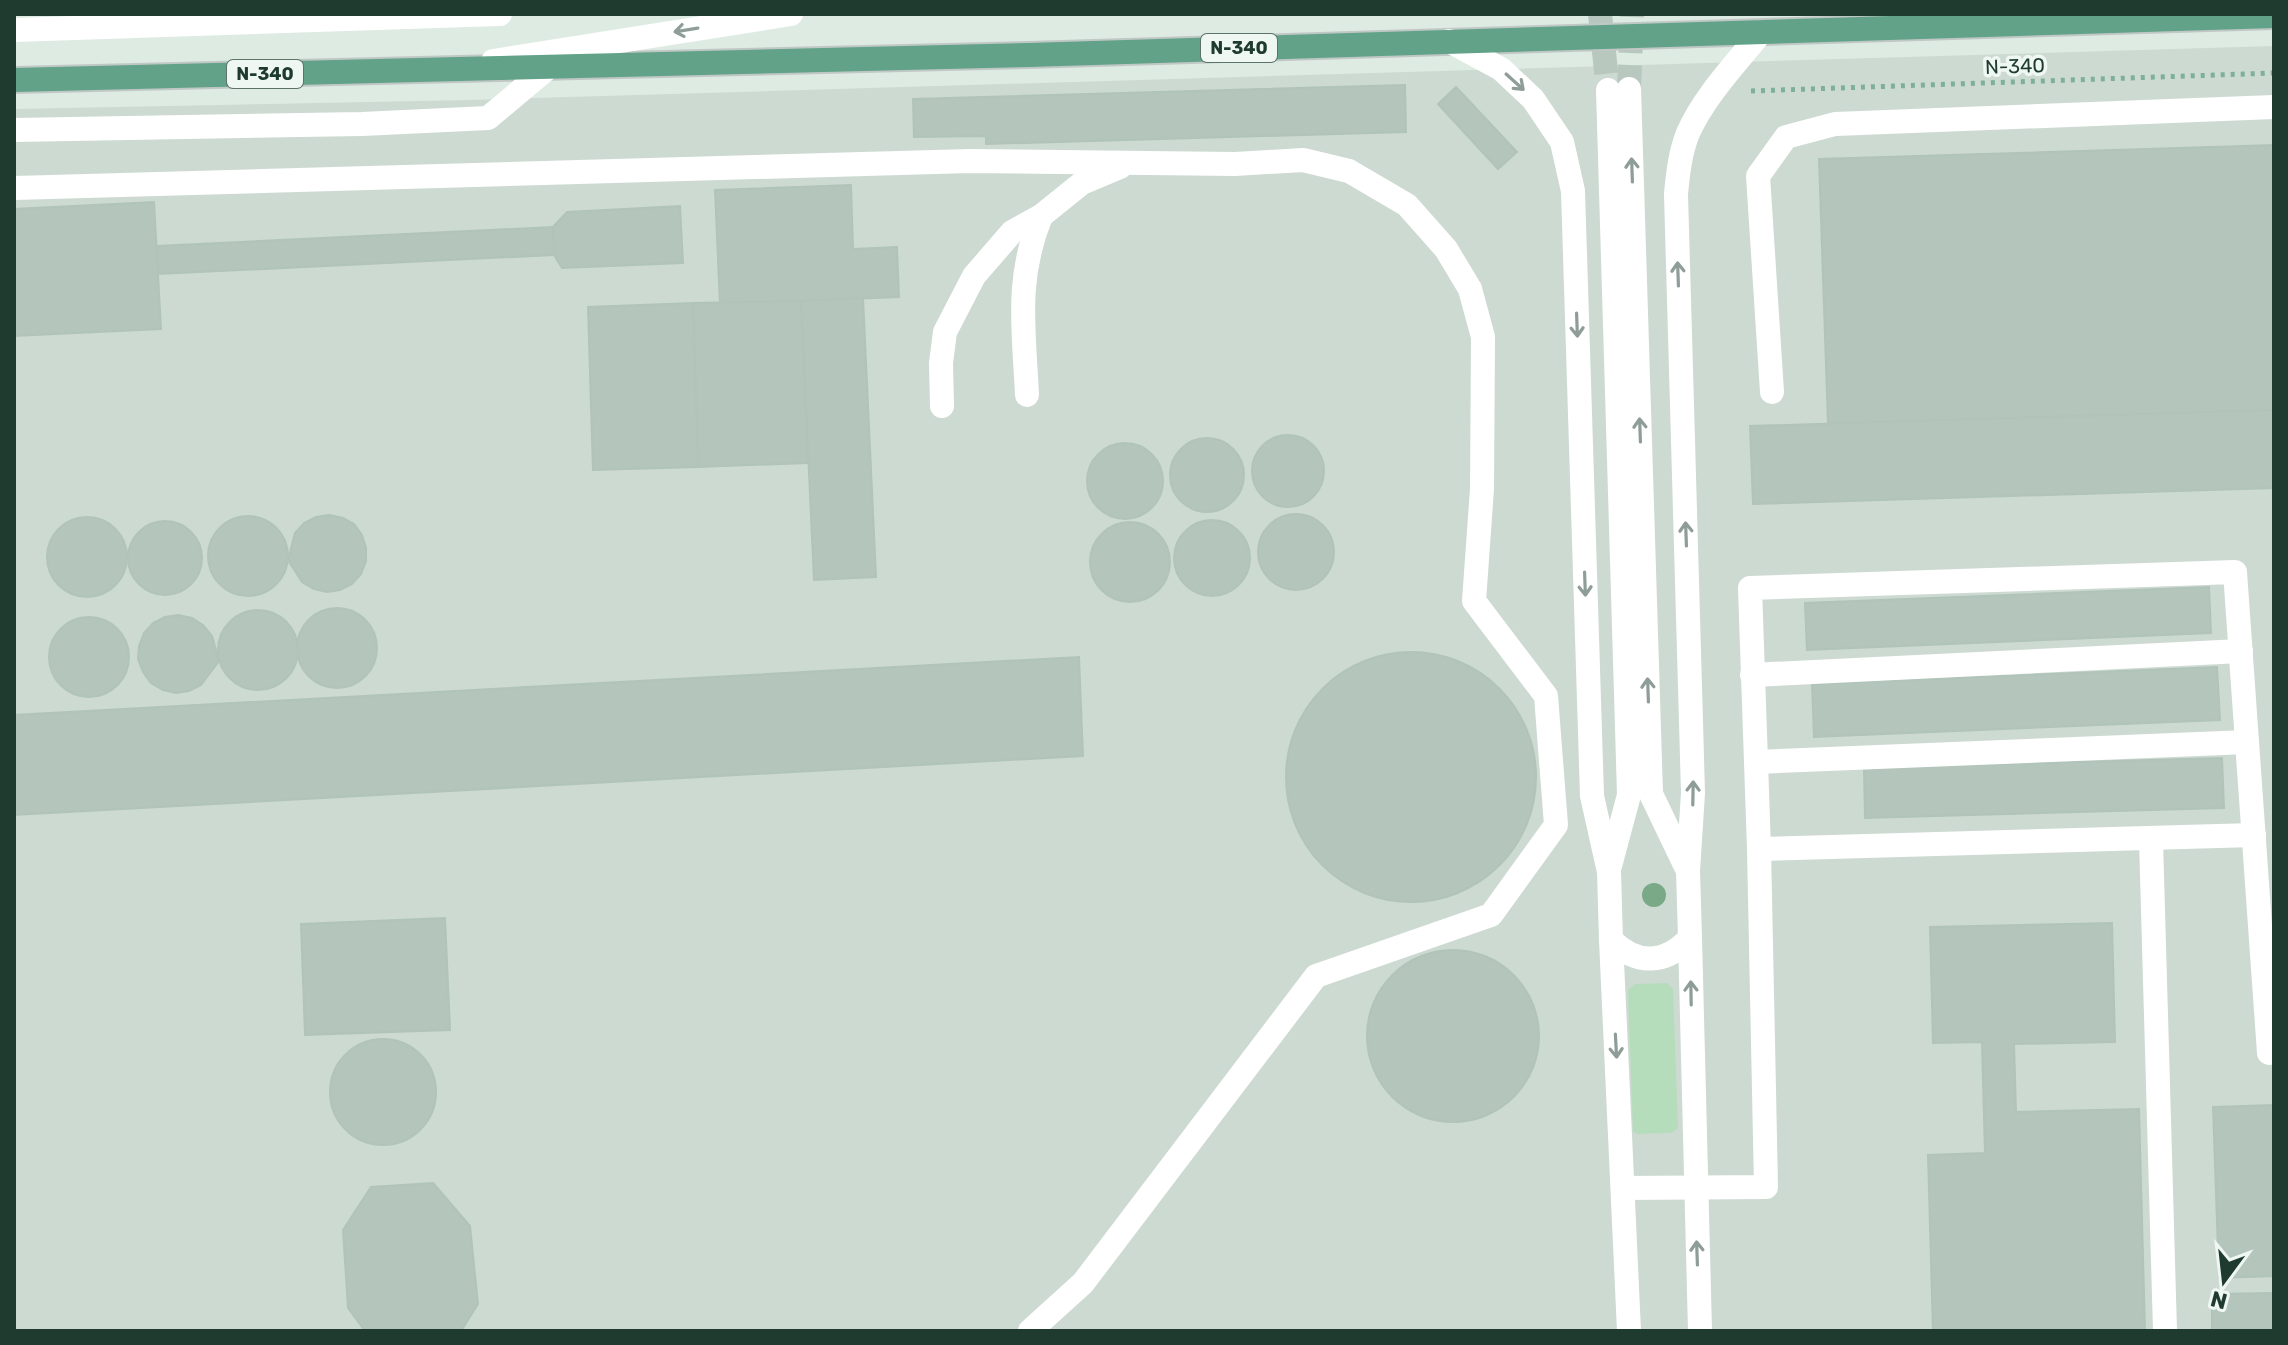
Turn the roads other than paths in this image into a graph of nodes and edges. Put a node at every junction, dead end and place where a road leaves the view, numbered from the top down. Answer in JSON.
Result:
{"nodes":[{"id":1,"x":500,"y":14,"type":"edge"},
{"id":2,"x":791,"y":14,"type":"edge"},
{"id":3,"x":2274,"y":16,"type":"edge"},
{"id":4,"x":14,"y":30,"type":"edge"},
{"id":5,"x":1761,"y":32,"type":"junction"},
{"id":6,"x":1449,"y":41,"type":"junction"},
{"id":7,"x":550,"y":66,"type":"junction"},
{"id":8,"x":435,"y":70,"type":"junction"},
{"id":9,"x":14,"y":80,"type":"edge"},
{"id":10,"x":2274,"y":107,"type":"edge"},
{"id":11,"x":14,"y":130,"type":"edge"},
{"id":12,"x":1129,"y":163,"type":"junction"},
{"id":13,"x":14,"y":188,"type":"edge"},
{"id":14,"x":1041,"y":216,"type":"junction"},
{"id":15,"x":1772,"y":392,"type":"dead end"},
{"id":16,"x":1027,"y":395,"type":"dead end"},
{"id":17,"x":942,"y":406,"type":"dead end"},
{"id":18,"x":2241,"y":651,"type":"junction"},
{"id":19,"x":1752,"y":675,"type":"junction"},
{"id":20,"x":2247,"y":742,"type":"junction"},
{"id":21,"x":1756,"y":762,"type":"junction"},
{"id":22,"x":2254,"y":835,"type":"junction"},
{"id":23,"x":2151,"y":840,"type":"junction"},
{"id":24,"x":1759,"y":849,"type":"junction"},
{"id":25,"x":1688,"y":871,"type":"junction"},
{"id":26,"x":1609,"y":872,"type":"junction"},
{"id":27,"x":1690,"y":938,"type":"junction"},
{"id":28,"x":1611,"y":940,"type":"junction"},
{"id":29,"x":2269,"y":1053,"type":"dead end"},
{"id":30,"x":1623,"y":1188,"type":"junction"},
{"id":31,"x":1695,"y":1188,"type":"junction"},
{"id":32,"x":1030,"y":1331,"type":"edge"},
{"id":33,"x":1629,"y":1331,"type":"edge"},
{"id":34,"x":1700,"y":1331,"type":"edge"},
{"id":35,"x":2165,"y":1331,"type":"edge"}],
"edges":[{"from":1,"to":4,"type":"street"},
{"from":2,"to":8,"type":"street","one_way":true},
{"from":3,"to":5,"type":"main road","number":"N-340"},
{"from":5,"to":6,"type":"main road","number":"N-340"},
{"from":25,"to":5,"type":"street","one_way":true},
{"from":6,"to":7,"type":"main road","number":"N-340"},
{"from":6,"to":26,"type":"street","one_way":true},
{"from":7,"to":8,"type":"main road","number":"N-340"},
{"from":7,"to":11,"type":"street"},
{"from":8,"to":9,"type":"main road","number":"N-340"},
{"from":10,"to":15,"type":"street"},
{"from":12,"to":13,"type":"street"},
{"from":12,"to":14,"type":"street"},
{"from":12,"to":32,"type":"street"},
{"from":14,"to":16,"type":"street"},
{"from":14,"to":17,"type":"street"},
{"from":18,"to":19,"type":"street"},
{"from":18,"to":19,"type":"street"},
{"from":18,"to":20,"type":"street"},
{"from":19,"to":21,"type":"street"},
{"from":20,"to":21,"type":"street"},
{"from":20,"to":22,"type":"street"},
{"from":21,"to":24,"type":"street"},
{"from":22,"to":23,"type":"street"},
{"from":22,"to":29,"type":"street"},
{"from":23,"to":24,"type":"street"},
{"from":23,"to":35,"type":"street"},
{"from":24,"to":31,"type":"street"},
{"from":25,"to":26,"type":"street","one_way":true},
{"from":25,"to":27,"type":"street"},
{"from":26,"to":28,"type":"street"},
{"from":27,"to":28,"type":"street"},
{"from":31,"to":27,"type":"street","one_way":true},
{"from":28,"to":30,"type":"street","one_way":true},
{"from":30,"to":31,"type":"street"},
{"from":30,"to":33,"type":"street"},
{"from":34,"to":31,"type":"street","one_way":true}]}
